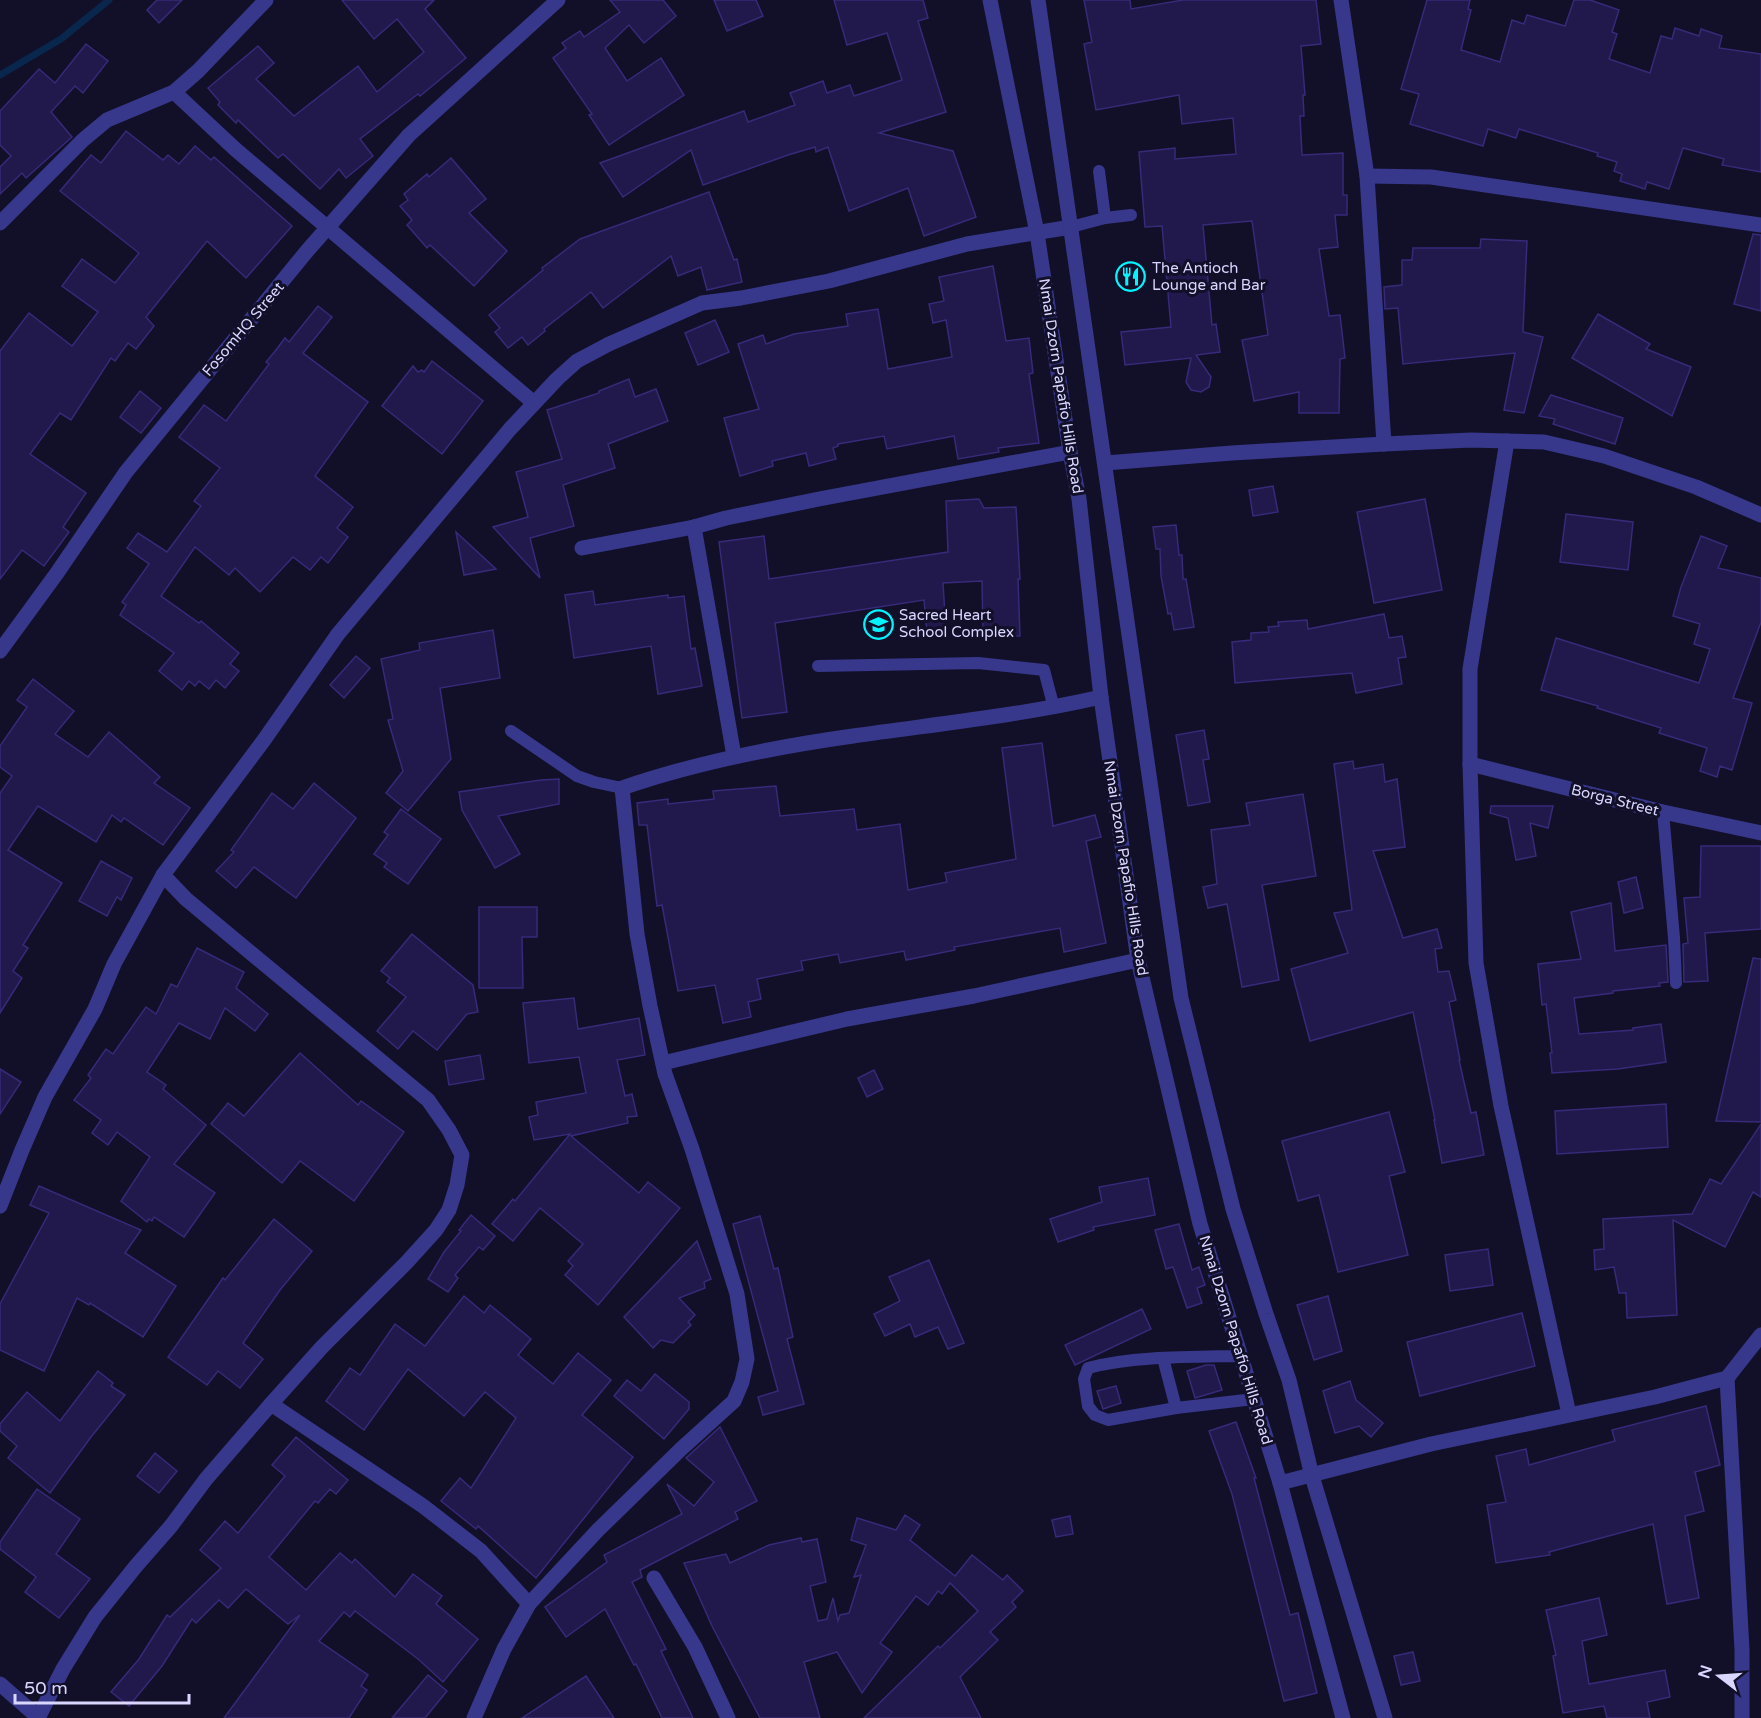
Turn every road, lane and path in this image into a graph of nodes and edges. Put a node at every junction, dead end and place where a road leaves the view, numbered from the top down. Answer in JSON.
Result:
{"nodes":[{"id":1,"x":266,"y":0,"type":"edge"},
{"id":2,"x":558,"y":0,"type":"edge"},
{"id":3,"x":990,"y":0,"type":"edge"},
{"id":4,"x":1038,"y":0,"type":"edge"},
{"id":5,"x":1341,"y":0,"type":"edge"},
{"id":6,"x":174,"y":92,"type":"junction"},
{"id":7,"x":1099,"y":171,"type":"dead end"},
{"id":8,"x":1367,"y":176,"type":"junction"},
{"id":9,"x":1131,"y":215,"type":"dead end"},
{"id":10,"x":1105,"y":218,"type":"junction"},
{"id":11,"x":0,"y":223,"type":"edge"},
{"id":12,"x":1761,"y":225,"type":"edge"},
{"id":13,"x":1071,"y":227,"type":"junction"},
{"id":14,"x":327,"y":228,"type":"junction"},
{"id":15,"x":1037,"y":233,"type":"junction"},
{"id":16,"x":534,"y":403,"type":"junction"},
{"id":17,"x":1507,"y":441,"type":"junction"},
{"id":18,"x":1384,"y":444,"type":"junction"},
{"id":19,"x":1070,"y":452,"type":"junction"},
{"id":20,"x":1105,"y":463,"type":"junction"},
{"id":21,"x":1761,"y":515,"type":"edge"},
{"id":22,"x":694,"y":527,"type":"junction"},
{"id":23,"x":582,"y":548,"type":"dead end"},
{"id":24,"x":0,"y":651,"type":"edge"},
{"id":25,"x":818,"y":666,"type":"dead end"},
{"id":26,"x":1101,"y":697,"type":"junction"},
{"id":27,"x":1054,"y":708,"type":"junction"},
{"id":28,"x":511,"y":731,"type":"dead end"},
{"id":29,"x":734,"y":756,"type":"junction"},
{"id":30,"x":1470,"y":764,"type":"junction"},
{"id":31,"x":622,"y":788,"type":"junction"},
{"id":32,"x":1663,"y":812,"type":"junction"},
{"id":33,"x":1761,"y":833,"type":"edge"},
{"id":34,"x":164,"y":875,"type":"junction"},
{"id":35,"x":1138,"y":960,"type":"junction"},
{"id":36,"x":1676,"y":984,"type":"dead end"},
{"id":37,"x":663,"y":1063,"type":"junction"},
{"id":38,"x":0,"y":1206,"type":"edge"},
{"id":39,"x":1761,"y":1335,"type":"edge"},
{"id":40,"x":1240,"y":1356,"type":"junction"},
{"id":41,"x":1162,"y":1359,"type":"junction"},
{"id":42,"x":1727,"y":1378,"type":"junction"},
{"id":43,"x":1254,"y":1399,"type":"junction"},
{"id":44,"x":271,"y":1404,"type":"junction"},
{"id":45,"x":1176,"y":1408,"type":"junction"},
{"id":46,"x":1569,"y":1414,"type":"junction"},
{"id":47,"x":1312,"y":1476,"type":"junction"},
{"id":48,"x":1280,"y":1483,"type":"junction"},
{"id":49,"x":654,"y":1578,"type":"dead end"},
{"id":50,"x":529,"y":1604,"type":"junction"},
{"id":51,"x":0,"y":1684,"type":"edge"},
{"id":52,"x":1339,"y":1717,"type":"edge"},
{"id":53,"x":39,"y":1718,"type":"edge"},
{"id":54,"x":474,"y":1718,"type":"edge"},
{"id":55,"x":728,"y":1718,"type":"edge"},
{"id":56,"x":1385,"y":1718,"type":"edge"},
{"id":57,"x":1742,"y":1718,"type":"edge"}],
"edges":[{"from":1,"to":6,"type":"street"},
{"from":2,"to":14,"type":"street","name":"FosomHQ Street"},
{"from":3,"to":15,"type":"street","name":"Nmai Dzorn Papafio Hills Road"},
{"from":4,"to":13,"type":"street","name":"Nmai Dzorn Papafio Hills Road"},
{"from":5,"to":8,"type":"street"},
{"from":6,"to":11,"type":"street"},
{"from":6,"to":14,"type":"street"},
{"from":7,"to":10,"type":"lane"},
{"from":8,"to":12,"type":"street"},
{"from":8,"to":18,"type":"street"},
{"from":9,"to":10,"type":"lane"},
{"from":10,"to":13,"type":"lane"},
{"from":13,"to":15,"type":"street"},
{"from":13,"to":20,"type":"street","name":"Nmai Dzorn Papafio Hills Road"},
{"from":14,"to":16,"type":"street"},
{"from":14,"to":24,"type":"street","name":"FosomHQ Street"},
{"from":15,"to":16,"type":"street"},
{"from":15,"to":19,"type":"street","name":"Nmai Dzorn Papafio Hills Road"},
{"from":16,"to":34,"type":"street"},
{"from":17,"to":18,"type":"street"},
{"from":17,"to":21,"type":"street"},
{"from":17,"to":30,"type":"street"},
{"from":18,"to":20,"type":"street"},
{"from":19,"to":22,"type":"street"},
{"from":19,"to":26,"type":"street","name":"Nmai Dzorn Papafio Hills Road"},
{"from":20,"to":47,"type":"street","name":"Nmai Dzorn Papafio Hills Road"},
{"from":22,"to":23,"type":"street"},
{"from":22,"to":29,"type":"street"},
{"from":25,"to":27,"type":"lane"},
{"from":26,"to":27,"type":"street"},
{"from":26,"to":35,"type":"street","name":"Nmai Dzorn Papafio Hills Road"},
{"from":27,"to":29,"type":"street"},
{"from":28,"to":31,"type":"lane"},
{"from":29,"to":31,"type":"street"},
{"from":30,"to":32,"type":"street","name":"Borga Street"},
{"from":30,"to":46,"type":"street"},
{"from":31,"to":37,"type":"street"},
{"from":32,"to":33,"type":"street","name":"Borga Street"},
{"from":32,"to":36,"type":"lane"},
{"from":34,"to":38,"type":"street"},
{"from":34,"to":44,"type":"street"},
{"from":35,"to":37,"type":"street"},
{"from":35,"to":40,"type":"street","name":"Nmai Dzorn Papafio Hills Road"},
{"from":37,"to":50,"type":"street"},
{"from":39,"to":42,"type":"street"},
{"from":40,"to":41,"type":"lane"},
{"from":40,"to":43,"type":"street","name":"Nmai Dzorn Papafio Hills Road"},
{"from":41,"to":45,"type":"lane"},
{"from":41,"to":45,"type":"lane"},
{"from":42,"to":46,"type":"street"},
{"from":42,"to":57,"type":"street"},
{"from":43,"to":45,"type":"lane"},
{"from":43,"to":48,"type":"street","name":"Nmai Dzorn Papafio Hills Road"},
{"from":44,"to":50,"type":"street"},
{"from":44,"to":53,"type":"street"},
{"from":46,"to":47,"type":"street"},
{"from":47,"to":48,"type":"street"},
{"from":47,"to":56,"type":"street","name":"Nmai Dzorn Papafio Hills Road"},
{"from":48,"to":52,"type":"street","name":"Nmai Dzorn Papafio Hills Road"},
{"from":49,"to":55,"type":"street"},
{"from":50,"to":54,"type":"street"},
{"from":51,"to":53,"type":"street"}]}
